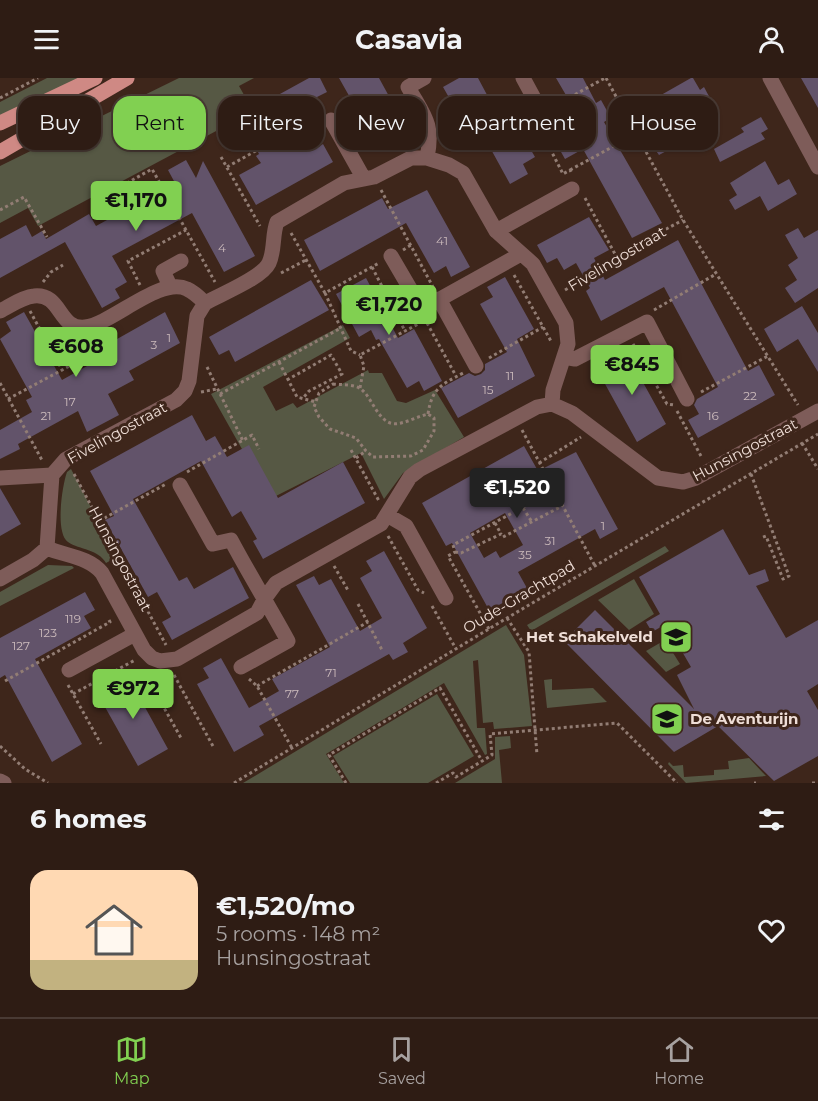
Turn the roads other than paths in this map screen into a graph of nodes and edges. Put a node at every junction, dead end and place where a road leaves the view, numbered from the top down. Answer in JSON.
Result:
{"nodes":[{"id":1,"x":95,"y":78,"type":"edge"},
{"id":2,"x":127,"y":78,"type":"edge"},
{"id":3,"x":424,"y":78,"type":"edge"},
{"id":4,"x":523,"y":78,"type":"edge"},
{"id":5,"x":770,"y":78,"type":"edge"},
{"id":6,"x":533,"y":96,"type":"edge"},
{"id":7,"x":331,"y":120,"type":"road end"},
{"id":8,"x":0,"y":123,"type":"edge"},
{"id":9,"x":0,"y":152,"type":"edge"},
{"id":10,"x":427,"y":158,"type":"junction"},
{"id":11,"x":818,"y":167,"type":"edge"},
{"id":12,"x":369,"y":178,"type":"junction"},
{"id":13,"x":572,"y":189,"type":"dead end"},
{"id":14,"x":496,"y":231,"type":"junction"},
{"id":15,"x":522,"y":254,"type":"junction"},
{"id":16,"x":392,"y":256,"type":"road end"},
{"id":17,"x":181,"y":261,"type":"dead end"},
{"id":18,"x":170,"y":286,"type":"junction"},
{"id":19,"x":440,"y":300,"type":"junction"},
{"id":20,"x":206,"y":303,"type":"junction"},
{"id":21,"x":0,"y":311,"type":"edge"},
{"id":22,"x":564,"y":357,"type":"junction"},
{"id":23,"x":476,"y":366,"type":"dead end"},
{"id":24,"x":681,"y":402,"type":"road end"},
{"id":25,"x":552,"y":404,"type":"junction"},
{"id":26,"x":818,"y":411,"type":"edge"},
{"id":27,"x":50,"y":475,"type":"junction"},
{"id":28,"x":0,"y":478,"type":"edge"},
{"id":29,"x":180,"y":485,"type":"dead end"},
{"id":30,"x":384,"y":520,"type":"junction"},
{"id":31,"x":47,"y":548,"type":"junction"},
{"id":32,"x":0,"y":579,"type":"edge"},
{"id":33,"x":265,"y":598,"type":"junction"},
{"id":34,"x":446,"y":598,"type":"dead end"},
{"id":35,"x":130,"y":636,"type":"junction"},
{"id":36,"x":241,"y":667,"type":"road end"},
{"id":37,"x":68,"y":677,"type":"road end"}],
"edges":[{"from":1,"to":8,"type":"main road"},
{"from":2,"to":9,"type":"main road"},
{"from":3,"to":10,"type":"street"},
{"from":4,"to":6,"type":"street"},
{"from":5,"to":11,"type":"street"},
{"from":7,"to":12,"type":"street"},
{"from":10,"to":12,"type":"street"},
{"from":10,"to":14,"type":"street","name":"Fivelingostraat"},
{"from":12,"to":20,"type":"street"},
{"from":13,"to":14,"type":"street"},
{"from":14,"to":15,"type":"street","name":"Fivelingostraat"},
{"from":15,"to":19,"type":"street"},
{"from":15,"to":22,"type":"street","name":"Fivelingostraat"},
{"from":16,"to":19,"type":"street"},
{"from":17,"to":18,"type":"street"},
{"from":18,"to":20,"type":"street"},
{"from":18,"to":21,"type":"street"},
{"from":19,"to":23,"type":"street"},
{"from":20,"to":27,"type":"street","name":"Fivelingostraat"},
{"from":22,"to":24,"type":"street"},
{"from":22,"to":25,"type":"street","name":"Fivelingostraat"},
{"from":25,"to":26,"type":"street","name":"Hunsingostraat"},
{"from":25,"to":30,"type":"street"},
{"from":27,"to":28,"type":"street"},
{"from":27,"to":31,"type":"street","name":"Fivelingostraat"},
{"from":29,"to":33,"type":"street"},
{"from":30,"to":33,"type":"street"},
{"from":30,"to":34,"type":"street"},
{"from":31,"to":32,"type":"street"},
{"from":31,"to":35,"type":"street","name":"Hunsingostraat"},
{"from":33,"to":35,"type":"street","name":"Hunsingostraat"},
{"from":33,"to":36,"type":"street"},
{"from":35,"to":37,"type":"street"}]}
